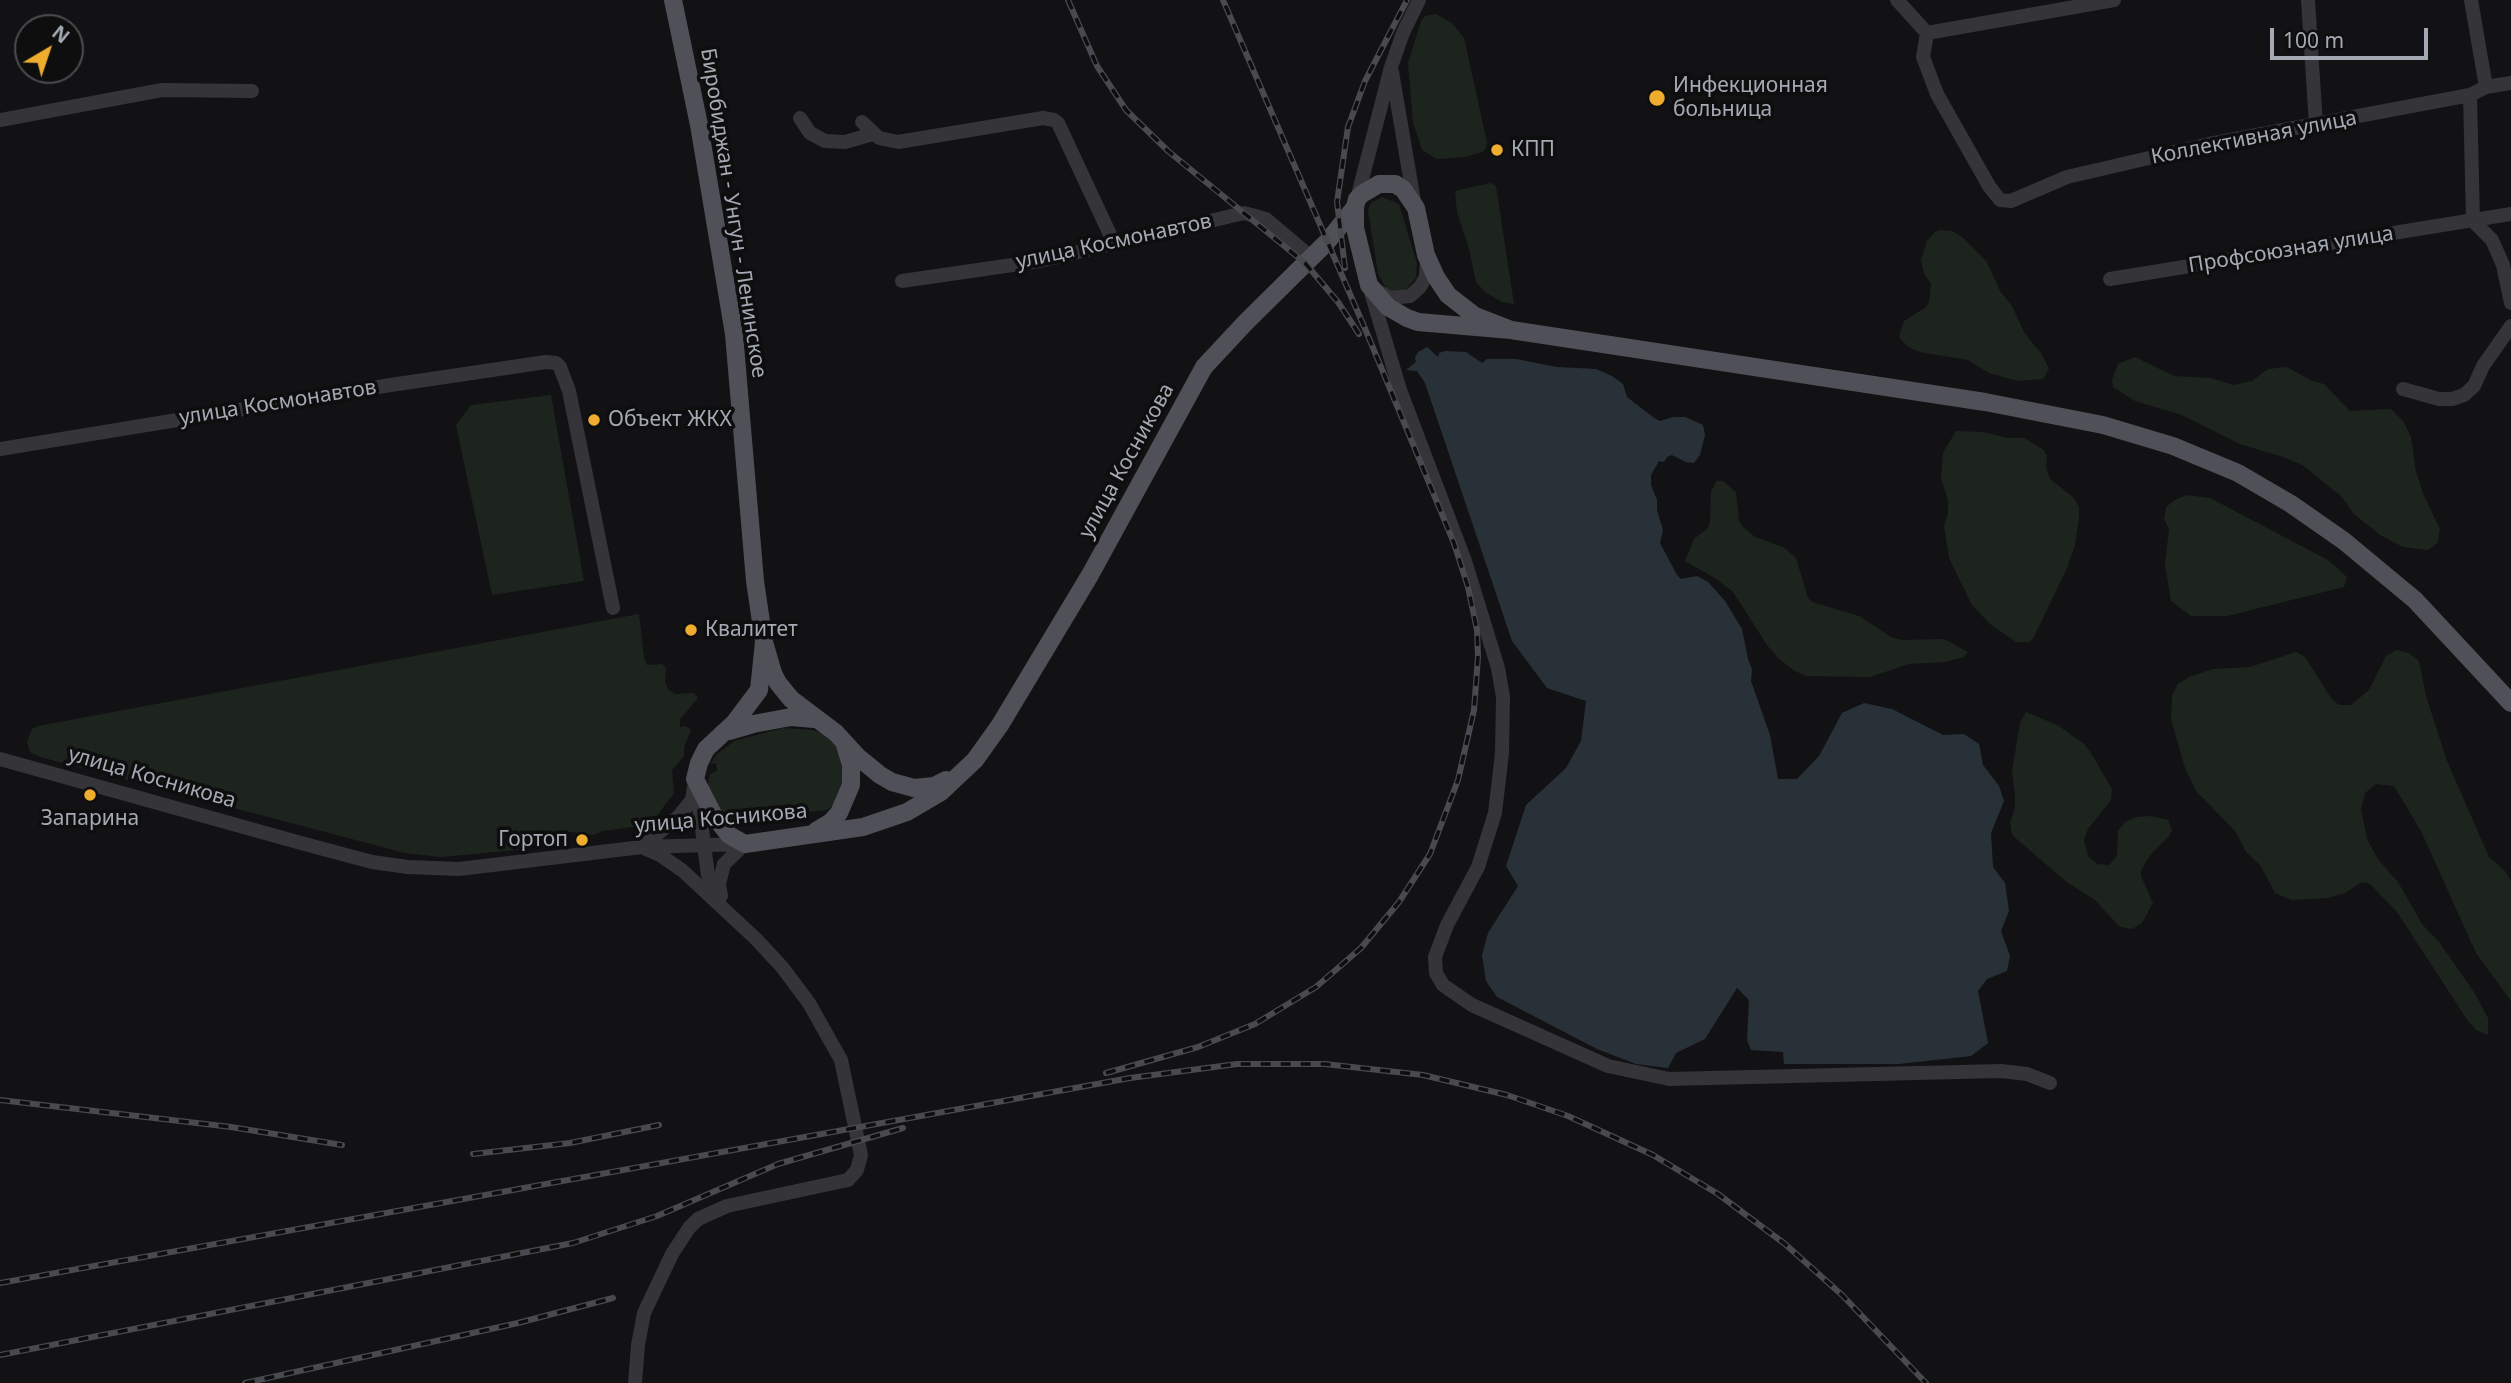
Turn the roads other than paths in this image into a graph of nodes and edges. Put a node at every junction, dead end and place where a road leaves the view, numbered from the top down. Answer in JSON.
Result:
{"nodes":[{"id":1,"x":673,"y":0,"type":"edge"},
{"id":2,"x":1419,"y":0,"type":"edge"},
{"id":3,"x":1897,"y":0,"type":"edge"},
{"id":4,"x":2113,"y":0,"type":"edge"},
{"id":5,"x":2308,"y":0,"type":"edge"},
{"id":6,"x":2472,"y":0,"type":"edge"},
{"id":7,"x":1927,"y":33,"type":"junction"},
{"id":8,"x":1391,"y":67,"type":"junction"},
{"id":9,"x":2511,"y":83,"type":"edge"},
{"id":10,"x":2486,"y":87,"type":"junction"},
{"id":11,"x":252,"y":91,"type":"dead end"},
{"id":12,"x":2470,"y":95,"type":"junction"},
{"id":13,"x":800,"y":118,"type":"dead end"},
{"id":14,"x":0,"y":120,"type":"edge"},
{"id":15,"x":862,"y":122,"type":"dead end"},
{"id":16,"x":2316,"y":126,"type":"junction"},
{"id":17,"x":873,"y":134,"type":"junction"},
{"id":18,"x":1356,"y":203,"type":"junction"},
{"id":19,"x":1416,"y":208,"type":"junction"},
{"id":20,"x":2511,"y":214,"type":"edge"},
{"id":21,"x":2473,"y":220,"type":"junction"},
{"id":22,"x":1114,"y":243,"type":"junction"},
{"id":23,"x":1426,"y":255,"type":"junction"},
{"id":24,"x":1311,"y":257,"type":"junction"},
{"id":25,"x":2110,"y":279,"type":"dead end"},
{"id":26,"x":902,"y":281,"type":"dead end"},
{"id":27,"x":1369,"y":285,"type":"junction"},
{"id":28,"x":2511,"y":303,"type":"edge"},
{"id":29,"x":2511,"y":326,"type":"edge"},
{"id":30,"x":1511,"y":330,"type":"junction"},
{"id":31,"x":2403,"y":389,"type":"dead end"},
{"id":32,"x":0,"y":449,"type":"edge"},
{"id":33,"x":613,"y":608,"type":"dead end"},
{"id":34,"x":764,"y":642,"type":"junction"},
{"id":35,"x":2511,"y":703,"type":"edge"},
{"id":36,"x":821,"y":722,"type":"junction"},
{"id":37,"x":723,"y":734,"type":"junction"},
{"id":38,"x":842,"y":739,"type":"junction"},
{"id":39,"x":0,"y":759,"type":"edge"},
{"id":40,"x":975,"y":760,"type":"junction"},
{"id":41,"x":695,"y":779,"type":"junction"},
{"id":42,"x":808,"y":835,"type":"junction"},
{"id":43,"x":745,"y":844,"type":"junction"},
{"id":44,"x":706,"y":845,"type":"junction"},
{"id":45,"x":642,"y":847,"type":"junction"},
{"id":46,"x":722,"y":908,"type":"junction"},
{"id":47,"x":2050,"y":1083,"type":"dead end"},
{"id":48,"x":635,"y":1383,"type":"edge"}],
"edges":[{"from":1,"to":34,"type":"main road","name":"Биробиджан - Унгун - Ленинское"},
{"from":2,"to":8,"type":"street"},
{"from":3,"to":7,"type":"street"},
{"from":4,"to":7,"type":"street"},
{"from":5,"to":16,"type":"street"},
{"from":6,"to":10,"type":"street"},
{"from":7,"to":16,"type":"street","name":"Коллективная улица"},
{"from":8,"to":18,"type":"street"},
{"from":8,"to":19,"type":"street"},
{"from":9,"to":10,"type":"street","name":"Коллективная улица"},
{"from":10,"to":12,"type":"street","name":"Коллективная улица"},
{"from":11,"to":14,"type":"street"},
{"from":12,"to":16,"type":"street","name":"Коллективная улица"},
{"from":12,"to":21,"type":"street"},
{"from":13,"to":17,"type":"street"},
{"from":15,"to":17,"type":"street"},
{"from":17,"to":22,"type":"street"},
{"from":18,"to":19,"type":"main road"},
{"from":18,"to":24,"type":"main road","name":"улица Косникова"},
{"from":18,"to":27,"type":"main road"},
{"from":19,"to":23,"type":"main road"},
{"from":20,"to":21,"type":"street","name":"Профсоюзная улица"},
{"from":21,"to":25,"type":"street","name":"Профсоюзная улица"},
{"from":21,"to":28,"type":"street"},
{"from":22,"to":24,"type":"street","name":"улица Космонавтов"},
{"from":22,"to":26,"type":"street","name":"улица Космонавтов"},
{"from":23,"to":27,"type":"street"},
{"from":23,"to":30,"type":"main road"},
{"from":24,"to":40,"type":"main road","name":"улица Косникова"},
{"from":27,"to":30,"type":"main road"},
{"from":27,"to":47,"type":"street"},
{"from":29,"to":31,"type":"street"},
{"from":30,"to":35,"type":"main road"},
{"from":32,"to":33,"type":"street","name":"улица Космонавтов"},
{"from":34,"to":36,"type":"main road"},
{"from":34,"to":37,"type":"main road"},
{"from":36,"to":37,"type":"main road"},
{"from":36,"to":38,"type":"main road"},
{"from":37,"to":41,"type":"main road"},
{"from":38,"to":40,"type":"main road"},
{"from":38,"to":42,"type":"main road"},
{"from":39,"to":45,"type":"street","name":"улица Косникова"},
{"from":40,"to":42,"type":"main road","name":"улица Косникова"},
{"from":41,"to":43,"type":"main road"},
{"from":41,"to":44,"type":"street"},
{"from":41,"to":45,"type":"street"},
{"from":42,"to":43,"type":"main road","name":"улица Косникова"},
{"from":43,"to":44,"type":"street","name":"улица Косникова"},
{"from":43,"to":46,"type":"street"},
{"from":44,"to":45,"type":"street","name":"улица Косникова"},
{"from":44,"to":46,"type":"street"},
{"from":45,"to":46,"type":"street"},
{"from":46,"to":48,"type":"street"}]}
